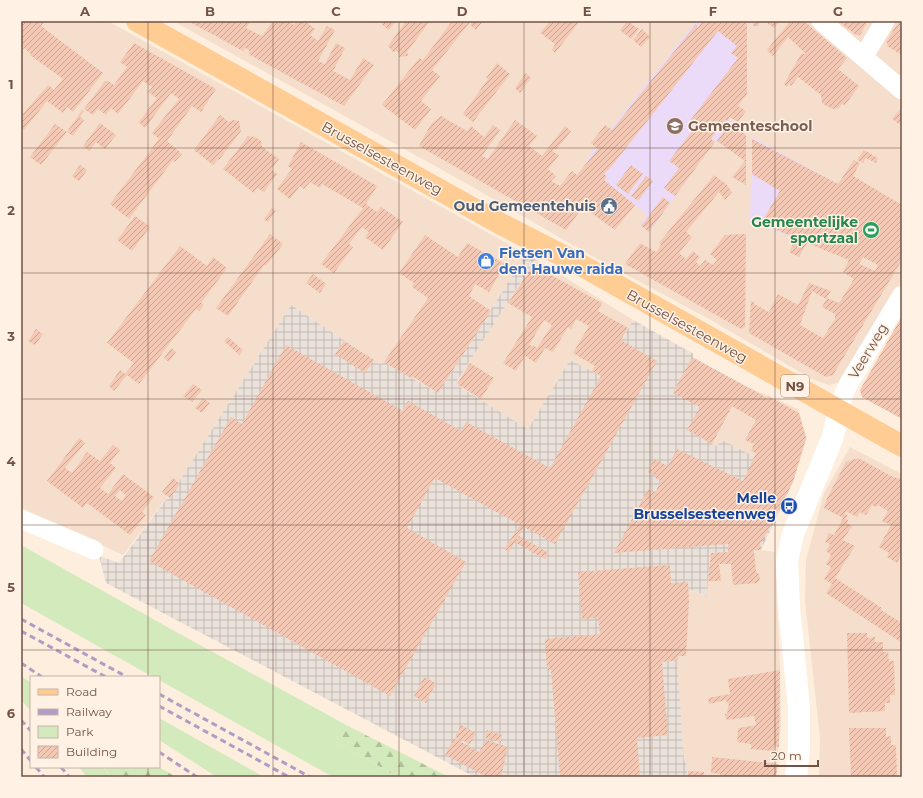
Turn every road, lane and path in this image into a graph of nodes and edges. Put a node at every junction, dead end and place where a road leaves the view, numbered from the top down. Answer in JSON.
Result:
{"nodes":[{"id":1,"x":136,"y":21,"type":"edge"},
{"id":2,"x":821,"y":21,"type":"edge"},
{"id":3,"x":885,"y":21,"type":"edge"},
{"id":4,"x":864,"y":56,"type":"junction"},
{"id":5,"x":902,"y":90,"type":"edge"},
{"id":6,"x":902,"y":295,"type":"edge"},
{"id":7,"x":840,"y":410,"type":"junction"},
{"id":8,"x":902,"y":446,"type":"edge"},
{"id":9,"x":21,"y":519,"type":"edge"},
{"id":10,"x":94,"y":550,"type":"dead end"},
{"id":11,"x":796,"y":777,"type":"edge"}],
"edges":[{"from":1,"to":7,"type":"main road","name":"Brusselsesteenweg","number":"N9"},
{"from":2,"to":4,"type":"street"},
{"from":3,"to":4,"type":"street"},
{"from":4,"to":5,"type":"street"},
{"from":6,"to":7,"type":"street","name":"Veerweg"},
{"from":7,"to":8,"type":"main road","name":"Brusselsesteenweg","number":"N9"},
{"from":7,"to":11,"type":"main road"},
{"from":9,"to":10,"type":"street"}]}
